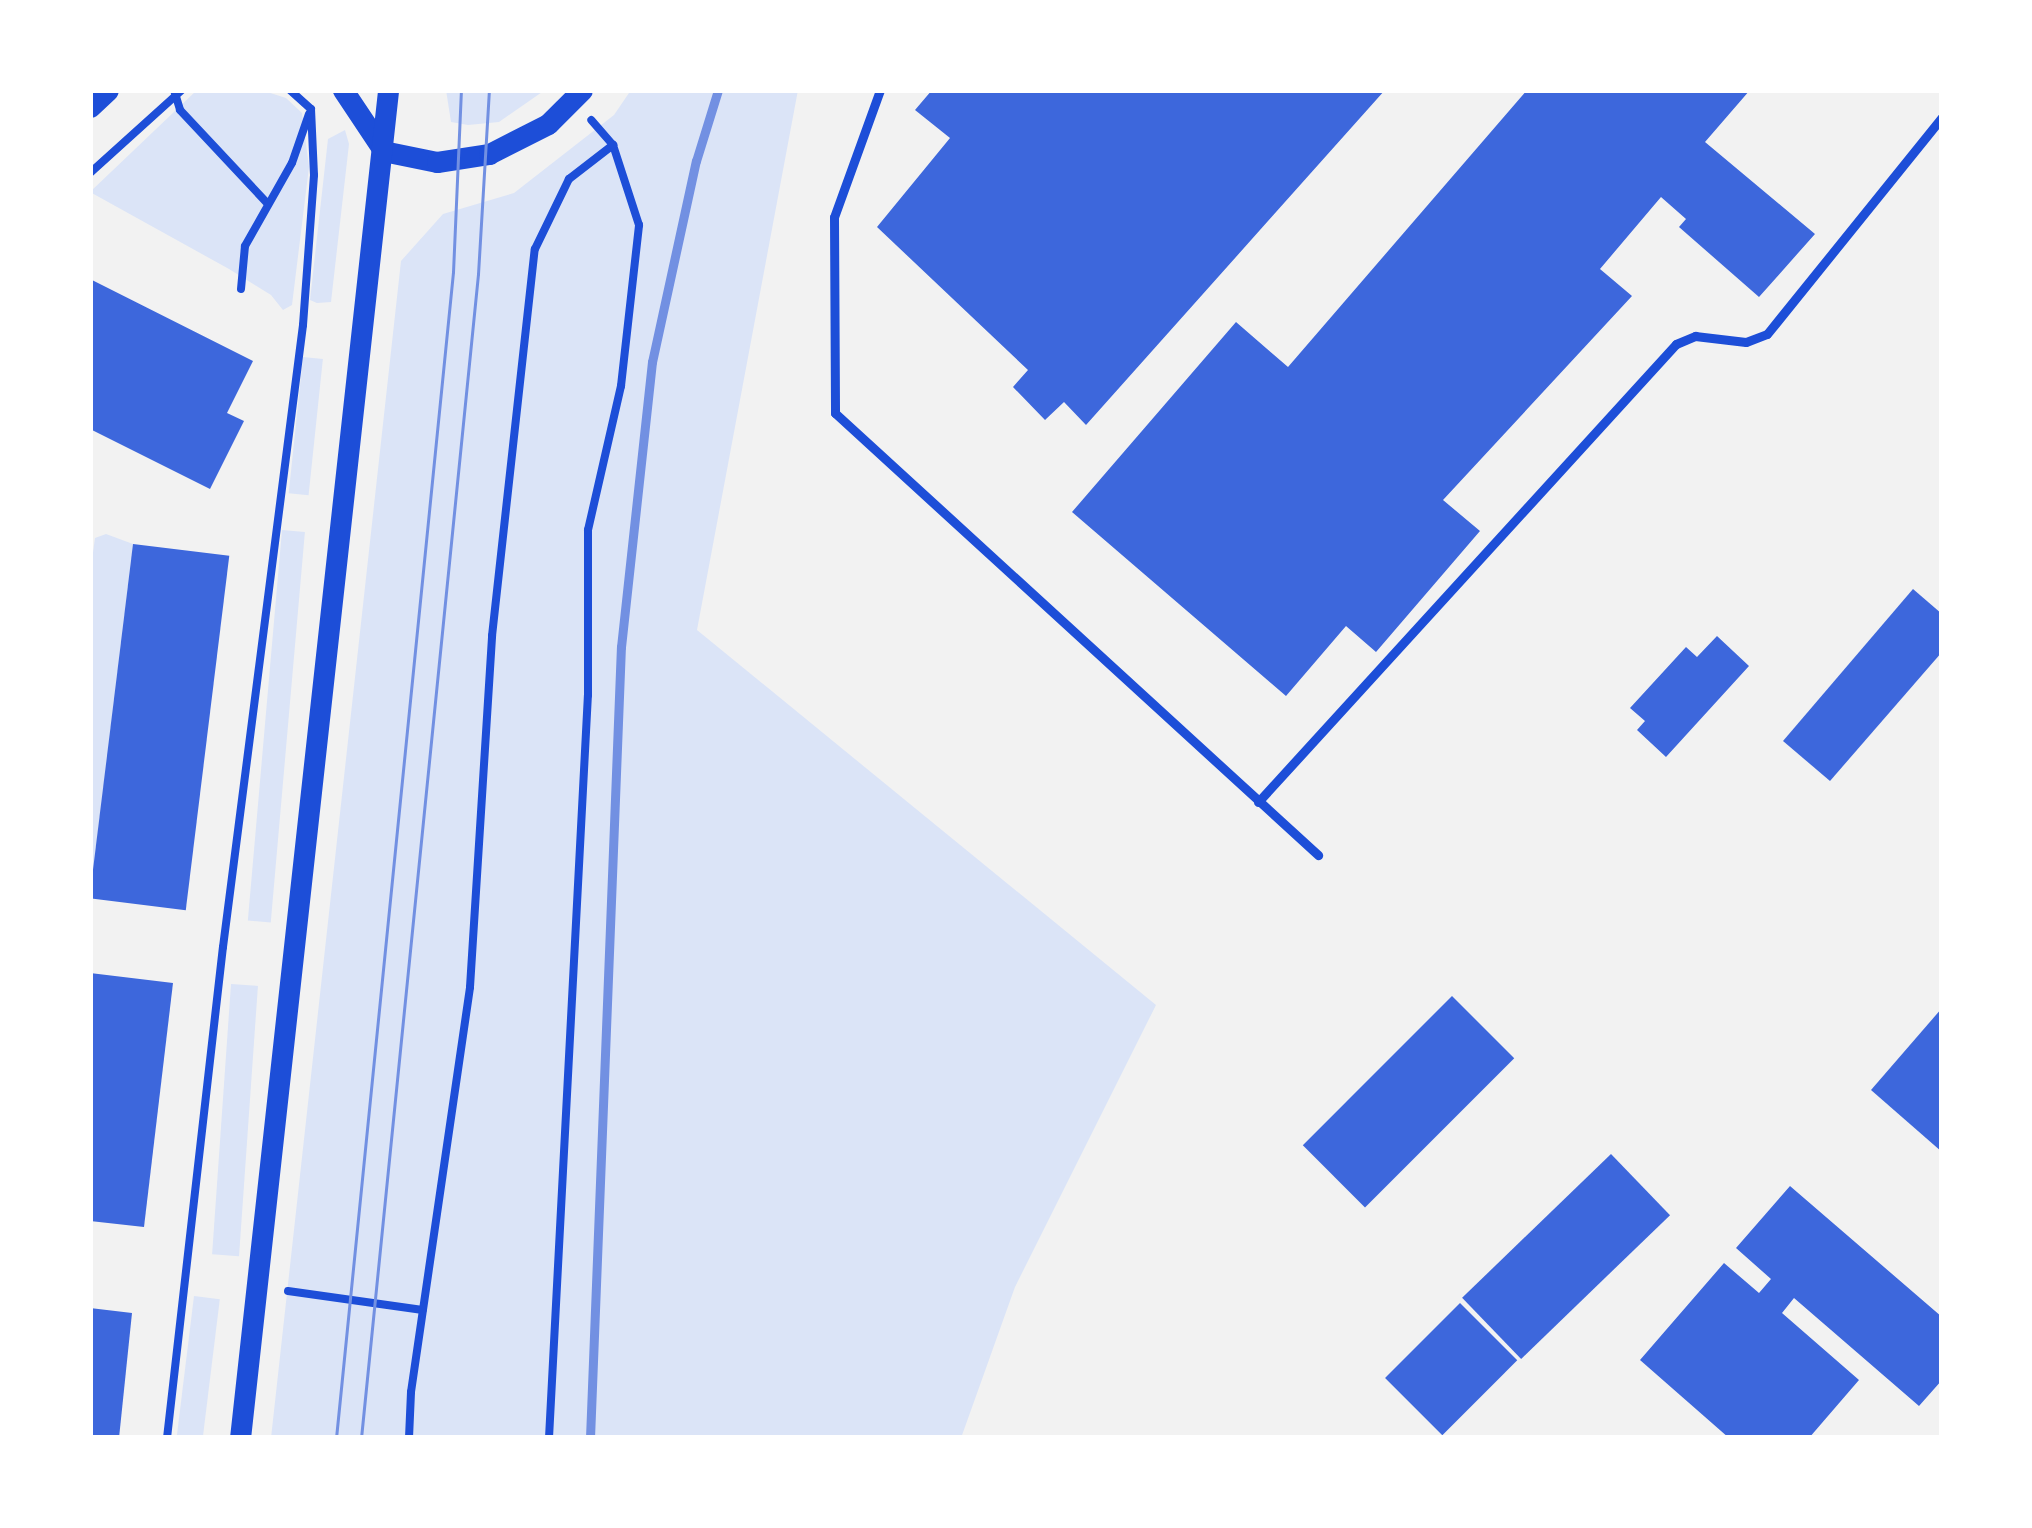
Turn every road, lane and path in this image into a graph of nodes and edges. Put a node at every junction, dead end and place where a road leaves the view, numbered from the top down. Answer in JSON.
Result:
{"nodes":[{"id":1,"x":107,"y":90,"type":"edge"},
{"id":2,"x":290,"y":90,"type":"edge"},
{"id":3,"x":344,"y":90,"type":"edge"},
{"id":4,"x":388,"y":90,"type":"edge"},
{"id":5,"x":880,"y":90,"type":"edge"},
{"id":6,"x":178,"y":91,"type":"edge"},
{"id":7,"x":578,"y":95,"type":"edge"},
{"id":8,"x":90,"y":106,"type":"edge"},
{"id":9,"x":311,"y":109,"type":"junction"},
{"id":10,"x":1942,"y":116,"type":"edge"},
{"id":11,"x":613,"y":145,"type":"junction"},
{"id":12,"x":383,"y":151,"type":"junction"},
{"id":13,"x":90,"y":173,"type":"edge"},
{"id":14,"x":266,"y":202,"type":"junction"},
{"id":15,"x":241,"y":289,"type":"dead end"},
{"id":16,"x":1258,"y":802,"type":"junction"},
{"id":17,"x":1318,"y":855,"type":"dead end"},
{"id":18,"x":257,"y":1286,"type":"junction"},
{"id":19,"x":423,"y":1310,"type":"junction"},
{"id":20,"x":167,"y":1438,"type":"edge"},
{"id":21,"x":240,"y":1438,"type":"edge"},
{"id":22,"x":409,"y":1438,"type":"edge"},
{"id":23,"x":549,"y":1438,"type":"edge"}],
"edges":[{"from":1,"to":8,"type":"main road"},
{"from":2,"to":9,"type":"path"},
{"from":3,"to":12,"type":"street"},
{"from":4,"to":12,"type":"street"},
{"from":5,"to":16,"type":"lane"},
{"from":6,"to":13,"type":"path"},
{"from":6,"to":14,"type":"path"},
{"from":7,"to":11,"type":"path"},
{"from":7,"to":12,"type":"street"},
{"from":9,"to":14,"type":"path"},
{"from":9,"to":20,"type":"path"},
{"from":10,"to":16,"type":"lane"},
{"from":11,"to":19,"type":"path"},
{"from":11,"to":23,"type":"path"},
{"from":12,"to":18,"type":"street"},
{"from":14,"to":15,"type":"path"},
{"from":16,"to":17,"type":"lane"},
{"from":18,"to":19,"type":"path"},
{"from":18,"to":21,"type":"street"},
{"from":19,"to":22,"type":"path"}]}
